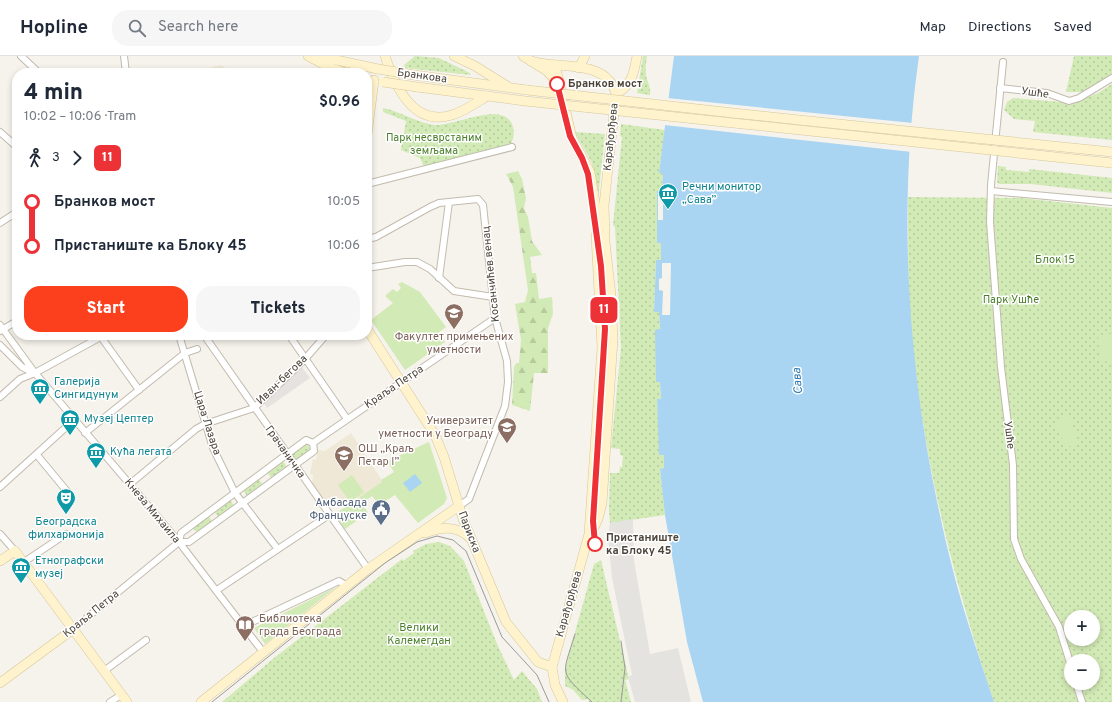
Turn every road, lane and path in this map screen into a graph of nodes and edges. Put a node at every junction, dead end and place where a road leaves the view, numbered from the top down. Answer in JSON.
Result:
{"nodes":[{"id":1,"x":21,"y":56,"type":"edge"},
{"id":2,"x":124,"y":56,"type":"edge"},
{"id":3,"x":308,"y":56,"type":"edge"},
{"id":4,"x":318,"y":56,"type":"edge"},
{"id":5,"x":454,"y":56,"type":"edge"},
{"id":6,"x":523,"y":56,"type":"edge"},
{"id":7,"x":585,"y":56,"type":"edge"},
{"id":8,"x":637,"y":56,"type":"edge"},
{"id":9,"x":387,"y":58,"type":"edge"},
{"id":10,"x":531,"y":61,"type":"junction"},
{"id":11,"x":551,"y":62,"type":"edge"},
{"id":12,"x":1003,"y":62,"type":"dead end"},
{"id":13,"x":34,"y":68,"type":"edge"},
{"id":14,"x":125,"y":68,"type":"edge"},
{"id":15,"x":329,"y":68,"type":"edge"},
{"id":16,"x":579,"y":68,"type":"junction"},
{"id":17,"x":1112,"y":78,"type":"edge"},
{"id":18,"x":375,"y":80,"type":"edge"},
{"id":19,"x":560,"y":85,"type":"junction"},
{"id":20,"x":511,"y":88,"type":"junction"},
{"id":21,"x":1000,"y":88,"type":"junction"},
{"id":22,"x":616,"y":94,"type":"junction"},
{"id":23,"x":372,"y":96,"type":"edge"},
{"id":24,"x":487,"y":96,"type":"junction"},
{"id":25,"x":0,"y":132,"type":"edge"},
{"id":26,"x":12,"y":143,"type":"edge"},
{"id":27,"x":512,"y":146,"type":"dead end"},
{"id":28,"x":1112,"y":152,"type":"edge"},
{"id":29,"x":1112,"y":163,"type":"edge"},
{"id":30,"x":372,"y":183,"type":"edge"},
{"id":31,"x":991,"y":191,"type":"junction"},
{"id":32,"x":448,"y":202,"type":"junction"},
{"id":33,"x":1112,"y":202,"type":"edge"},
{"id":34,"x":604,"y":205,"type":"junction"},
{"id":35,"x":12,"y":215,"type":"edge"},
{"id":36,"x":0,"y":222,"type":"edge"},
{"id":37,"x":598,"y":222,"type":"junction"},
{"id":38,"x":372,"y":238,"type":"edge"},
{"id":39,"x":372,"y":267,"type":"edge"},
{"id":40,"x":439,"y":278,"type":"junction"},
{"id":41,"x":493,"y":297,"type":"junction"},
{"id":42,"x":495,"y":318,"type":"junction"},
{"id":43,"x":12,"y":323,"type":"edge"},
{"id":44,"x":1,"y":328,"type":"edge"},
{"id":45,"x":372,"y":337,"type":"edge"},
{"id":46,"x":96,"y":340,"type":"edge"},
{"id":47,"x":106,"y":340,"type":"edge"},
{"id":48,"x":180,"y":340,"type":"edge"},
{"id":49,"x":207,"y":340,"type":"edge"},
{"id":50,"x":292,"y":340,"type":"edge"},
{"id":51,"x":322,"y":340,"type":"edge"},
{"id":52,"x":0,"y":345,"type":"edge"},
{"id":53,"x":197,"y":350,"type":"dead end"},
{"id":54,"x":184,"y":353,"type":"junction"},
{"id":55,"x":305,"y":359,"type":"junction"},
{"id":56,"x":35,"y":374,"type":"junction"},
{"id":57,"x":402,"y":381,"type":"junction"},
{"id":58,"x":139,"y":390,"type":"junction"},
{"id":59,"x":0,"y":397,"type":"edge"},
{"id":60,"x":254,"y":408,"type":"junction"},
{"id":61,"x":347,"y":419,"type":"junction"},
{"id":62,"x":74,"y":420,"type":"junction"},
{"id":63,"x":206,"y":424,"type":"junction"},
{"id":64,"x":85,"y":433,"type":"junction"},
{"id":65,"x":313,"y":443,"type":"junction"},
{"id":66,"x":286,"y":453,"type":"junction"},
{"id":67,"x":37,"y":455,"type":"junction"},
{"id":68,"x":294,"y":465,"type":"junction"},
{"id":69,"x":130,"y":484,"type":"junction"},
{"id":70,"x":0,"y":487,"type":"edge"},
{"id":71,"x":235,"y":493,"type":"junction"},
{"id":72,"x":70,"y":496,"type":"dead end"},
{"id":73,"x":243,"y":503,"type":"junction"},
{"id":74,"x":459,"y":506,"type":"junction"},
{"id":75,"x":329,"y":514,"type":"junction"},
{"id":76,"x":0,"y":534,"type":"edge"},
{"id":77,"x":66,"y":534,"type":"dead end"},
{"id":78,"x":414,"y":537,"type":"junction"},
{"id":79,"x":471,"y":539,"type":"junction"},
{"id":80,"x":588,"y":541,"type":"junction"},
{"id":81,"x":179,"y":542,"type":"junction"},
{"id":82,"x":277,"y":548,"type":"junction"},
{"id":83,"x":14,"y":551,"type":"junction"},
{"id":84,"x":0,"y":561,"type":"edge"},
{"id":85,"x":24,"y":562,"type":"junction"},
{"id":86,"x":368,"y":569,"type":"junction"},
{"id":87,"x":347,"y":586,"type":"junction"},
{"id":88,"x":217,"y":590,"type":"junction"},
{"id":89,"x":250,"y":624,"type":"dead end"},
{"id":90,"x":72,"y":630,"type":"junction"},
{"id":91,"x":146,"y":640,"type":"dead end"},
{"id":92,"x":263,"y":652,"type":"junction"},
{"id":93,"x":1067,"y":654,"type":"edge"},
{"id":94,"x":552,"y":667,"type":"junction"},
{"id":95,"x":104,"y":672,"type":"junction"},
{"id":96,"x":0,"y":683,"type":"edge"},
{"id":97,"x":1078,"y":690,"type":"edge"},
{"id":98,"x":124,"y":698,"type":"edge"},
{"id":99,"x":110,"y":702,"type":"edge"},
{"id":100,"x":201,"y":702,"type":"edge"},
{"id":101,"x":563,"y":702,"type":"edge"},
{"id":102,"x":1082,"y":702,"type":"edge"}],
"edges":[{"from":1,"to":13,"type":"street"},
{"from":2,"to":14,"type":"street"},
{"from":3,"to":15,"type":"main road"},
{"from":4,"to":20,"type":"main road","name":"Бранкова","bridge":true},
{"from":5,"to":20,"type":"main road"},
{"from":6,"to":10,"type":"main road"},
{"from":7,"to":16,"type":"main road"},
{"from":8,"to":22,"type":"main road"},
{"from":9,"to":24,"type":"main road"},
{"from":10,"to":11,"type":"main road"},
{"from":10,"to":19,"type":"main road"},
{"from":11,"to":16,"type":"main road","name":"Карађорђева"},
{"from":11,"to":19,"type":"main road","name":"Карађорђева"},
{"from":12,"to":21,"type":"street","name":"Ушће"},
{"from":16,"to":22,"type":"main road","name":"Карађорђева"},
{"from":17,"to":21,"type":"street","name":"Ушће"},
{"from":18,"to":23,"type":"main road"},
{"from":18,"to":24,"type":"main road","name":"Бранкова","bridge":true},
{"from":19,"to":37,"type":"main road","name":"Карађорђева"},
{"from":20,"to":28,"type":"main road","name":"Бранкова","bridge":true},
{"from":21,"to":31,"type":"street","name":"Ушће"},
{"from":22,"to":34,"type":"main road","name":"Карађорђева"},
{"from":24,"to":29,"type":"main road","name":"Бранкова","bridge":true},
{"from":25,"to":26,"type":"street"},
{"from":27,"to":30,"type":"street"},
{"from":31,"to":33,"type":"street"},
{"from":31,"to":93,"type":"street","name":"Ушће"},
{"from":32,"to":38,"type":"street","name":"Косанчићев венац"},
{"from":32,"to":40,"type":"street"},
{"from":32,"to":41,"type":"street","name":"Косанчићев венац"},
{"from":34,"to":37,"type":"main road","name":"Карађорђева"},
{"from":34,"to":80,"type":"main road","name":"Карађорђева"},
{"from":35,"to":36,"type":"street"},
{"from":37,"to":80,"type":"main road","name":"Карађорђева"},
{"from":39,"to":40,"type":"street"},
{"from":40,"to":41,"type":"street"},
{"from":41,"to":42,"type":"street","name":"Косанчићев венац"},
{"from":42,"to":57,"type":"street","name":"Краља Петра"},
{"from":42,"to":74,"type":"street","name":"Косанчићев венац"},
{"from":43,"to":44,"type":"street"},
{"from":44,"to":56,"type":"street","name":"Кнеза Михаила"},
{"from":45,"to":57,"type":"main road"},
{"from":46,"to":56,"type":"street"},
{"from":47,"to":58,"type":"street"},
{"from":48,"to":54,"type":"street","name":"Цара Лазара"},
{"from":49,"to":60,"type":"street","name":"Грачаничка"},
{"from":50,"to":55,"type":"street"},
{"from":51,"to":55,"type":"street","name":"Иван-бегова"},
{"from":52,"to":56,"type":"street","name":"Кнеза Михаила"},
{"from":53,"to":54,"type":"street"},
{"from":54,"to":58,"type":"street"},
{"from":54,"to":63,"type":"street","name":"Цара Лазара"},
{"from":55,"to":60,"type":"street","name":"Иван-бегова"},
{"from":55,"to":61,"type":"street"},
{"from":56,"to":59,"type":"street"},
{"from":56,"to":62,"type":"street","name":"Кнеза Михаила"},
{"from":57,"to":61,"type":"street","name":"Краља Петра"},
{"from":57,"to":74,"type":"main road"},
{"from":58,"to":64,"type":"street"},
{"from":60,"to":63,"type":"street"},
{"from":60,"to":66,"type":"street","name":"Грачаничка"},
{"from":61,"to":65,"type":"street","name":"Краља Петра"},
{"from":62,"to":64,"type":"street","name":"Кнеза Михаила"},
{"from":62,"to":67,"type":"street"},
{"from":63,"to":69,"type":"street"},
{"from":63,"to":71,"type":"street","name":"Цара Лазара"},
{"from":64,"to":69,"type":"street","name":"Кнеза Михаила"},
{"from":65,"to":66,"type":"street","name":"Краља Петра"},
{"from":65,"to":68,"type":"street","name":"Краља Петра"},
{"from":66,"to":68,"type":"street","name":"Грачаничка"},
{"from":66,"to":71,"type":"street","name":"Краља Петра"},
{"from":67,"to":70,"type":"street"},
{"from":67,"to":72,"type":"street"},
{"from":68,"to":73,"type":"street","name":"Краља Петра"},
{"from":68,"to":75,"type":"street","name":"Грачаничка"},
{"from":69,"to":81,"type":"street","name":"Кнеза Михаила"},
{"from":71,"to":73,"type":"street","name":"Цара Лазара"},
{"from":71,"to":81,"type":"street","name":"Краља Петра"},
{"from":73,"to":81,"type":"street","name":"Краља Петра"},
{"from":73,"to":82,"type":"street","name":"Цара Лазара"},
{"from":74,"to":78,"type":"main road","name":"Париска"},
{"from":74,"to":79,"type":"main road","name":"Париска"},
{"from":75,"to":82,"type":"street"},
{"from":75,"to":86,"type":"street","name":"Грачаничка"},
{"from":76,"to":83,"type":"street"},
{"from":77,"to":85,"type":"street"},
{"from":78,"to":79,"type":"main road"},
{"from":78,"to":86,"type":"main road","name":"Париска"},
{"from":79,"to":94,"type":"main road","name":"Париска"},
{"from":80,"to":94,"type":"main road","name":"Карађорђева"},
{"from":81,"to":88,"type":"street","name":"Кнеза Михаила"},
{"from":81,"to":90,"type":"street","name":"Краља Петра"},
{"from":82,"to":88,"type":"street"},
{"from":83,"to":84,"type":"main road"},
{"from":83,"to":85,"type":"main road"},
{"from":85,"to":90,"type":"main road"},
{"from":86,"to":87,"type":"main road","name":"Париска"},
{"from":87,"to":89,"type":"street"},
{"from":87,"to":92,"type":"main road","name":"Париска"},
{"from":88,"to":92,"type":"street","name":"Кнеза Михаила"},
{"from":90,"to":95,"type":"main road"},
{"from":90,"to":96,"type":"main road","name":"Краља Петра"},
{"from":91,"to":95,"type":"street"},
{"from":92,"to":100,"type":"main road","name":"Париска"},
{"from":94,"to":101,"type":"main road"},
{"from":95,"to":98,"type":"main road"},
{"from":97,"to":102,"type":"street"},
{"from":98,"to":99,"type":"street"}]}
